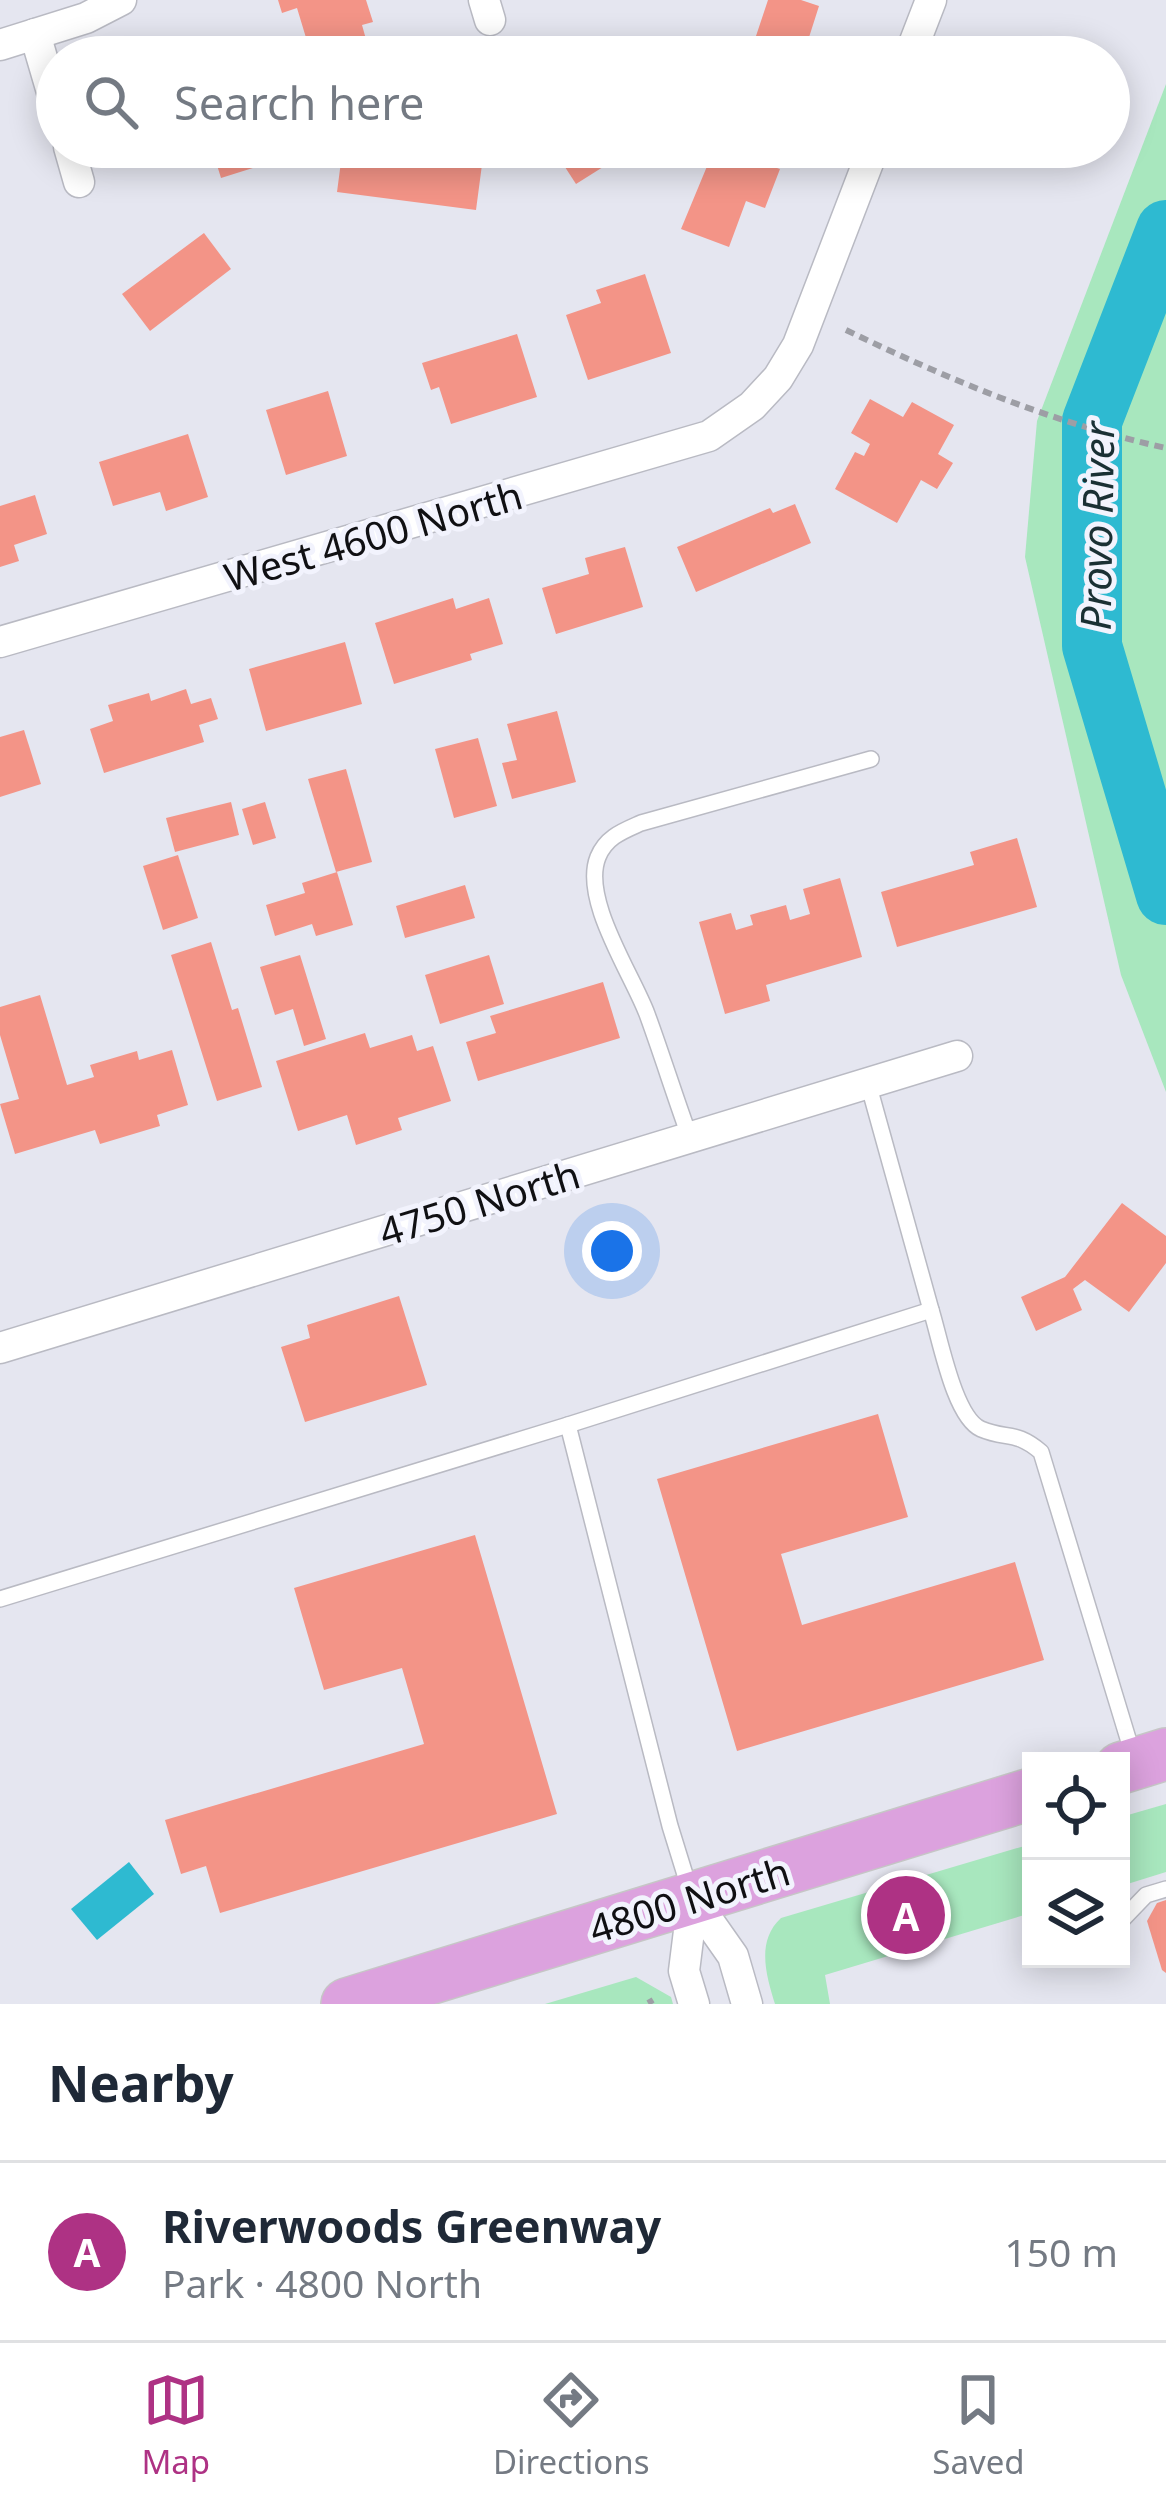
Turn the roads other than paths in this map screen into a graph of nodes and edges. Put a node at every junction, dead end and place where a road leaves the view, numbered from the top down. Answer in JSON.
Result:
{"nodes":[{"id":1,"x":121,"y":0,"type":"edge"},
{"id":2,"x":931,"y":0,"type":"edge"},
{"id":3,"x":34,"y":34,"type":"junction"},
{"id":4,"x":917,"y":36,"type":"edge"},
{"id":5,"x":36,"y":41,"type":"edge"},
{"id":6,"x":0,"y":45,"type":"edge"},
{"id":7,"x":75,"y":168,"type":"edge"},
{"id":8,"x":866,"y":168,"type":"edge"},
{"id":9,"x":79,"y":182,"type":"dead end"},
{"id":10,"x":0,"y":642,"type":"edge"},
{"id":11,"x":871,"y":758,"type":"dead end"},
{"id":12,"x":957,"y":1056,"type":"dead end"},
{"id":13,"x":868,"y":1084,"type":"junction"},
{"id":14,"x":689,"y":1138,"type":"junction"},
{"id":15,"x":931,"y":1310,"type":"junction"},
{"id":16,"x":0,"y":1348,"type":"edge"},
{"id":17,"x":568,"y":1425,"type":"junction"},
{"id":18,"x":0,"y":1599,"type":"edge"},
{"id":19,"x":1141,"y":1762,"type":"edge"},
{"id":20,"x":1022,"y":1797,"type":"edge"},
{"id":21,"x":1166,"y":1889,"type":"edge"},
{"id":22,"x":692,"y":1898,"type":"junction"},
{"id":23,"x":1130,"y":1912,"type":"edge"},
{"id":24,"x":346,"y":2004,"type":"edge"},
{"id":25,"x":694,"y":2004,"type":"edge"},
{"id":26,"x":747,"y":2004,"type":"edge"}],
"edges":[{"from":1,"to":3,"type":"street"},
{"from":2,"to":4,"type":"street"},
{"from":3,"to":5,"type":"street"},
{"from":3,"to":6,"type":"street"},
{"from":7,"to":9,"type":"street"},
{"from":8,"to":10,"type":"street","name":"West 4600 North"},
{"from":11,"to":14,"type":"lane"},
{"from":12,"to":13,"type":"street","name":"4750 North"},
{"from":13,"to":14,"type":"street","name":"4750 North"},
{"from":13,"to":15,"type":"lane"},
{"from":14,"to":16,"type":"street","name":"4750 North"},
{"from":15,"to":17,"type":"lane"},
{"from":15,"to":19,"type":"lane"},
{"from":17,"to":18,"type":"lane"},
{"from":17,"to":22,"type":"lane"},
{"from":20,"to":22,"type":"main road","name":"4800 North"},
{"from":21,"to":23,"type":"lane"},
{"from":22,"to":24,"type":"main road","name":"4800 North"},
{"from":22,"to":25,"type":"street"},
{"from":22,"to":26,"type":"street"}]}
